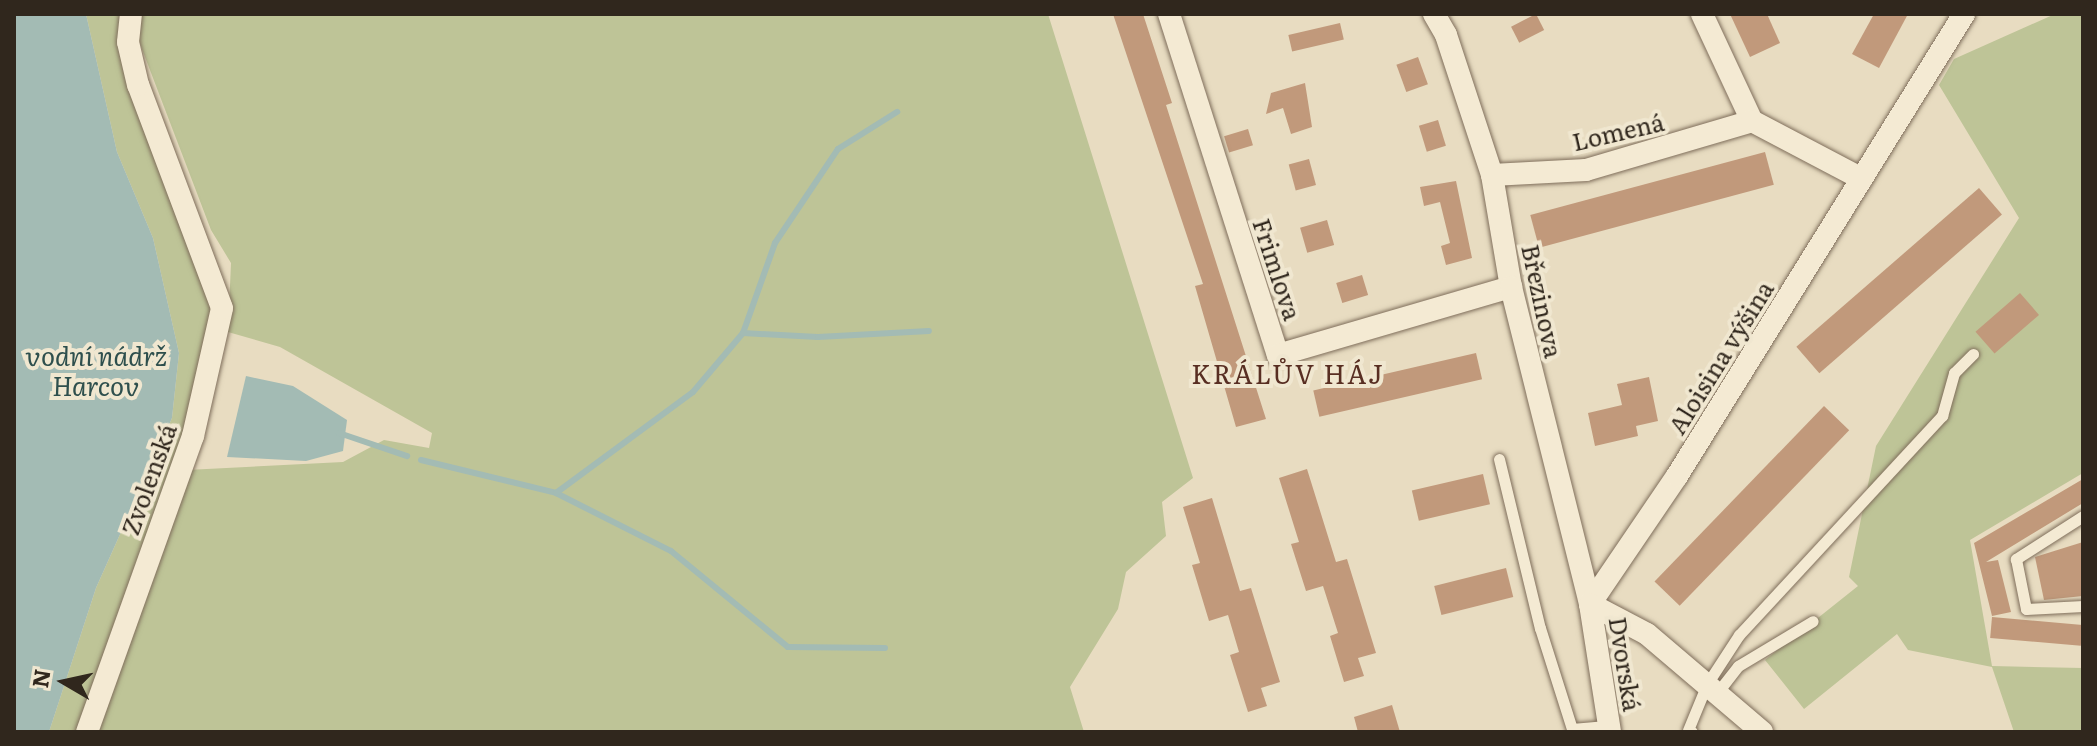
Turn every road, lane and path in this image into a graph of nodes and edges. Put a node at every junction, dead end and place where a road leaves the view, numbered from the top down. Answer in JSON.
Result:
{"nodes":[{"id":1,"x":131,"y":14,"type":"edge"},
{"id":2,"x":1169,"y":14,"type":"edge"},
{"id":3,"x":1434,"y":14,"type":"edge"},
{"id":4,"x":1702,"y":14,"type":"edge"},
{"id":5,"x":1964,"y":14,"type":"edge"},
{"id":6,"x":1752,"y":121,"type":"junction"},
{"id":7,"x":1492,"y":175,"type":"junction"},
{"id":8,"x":1862,"y":179,"type":"junction"},
{"id":9,"x":1511,"y":287,"type":"junction"},
{"id":10,"x":1973,"y":354,"type":"dead end"},
{"id":11,"x":1499,"y":459,"type":"dead end"},
{"id":12,"x":2083,"y":516,"type":"edge"},
{"id":13,"x":1590,"y":604,"type":"junction"},
{"id":14,"x":2083,"y":606,"type":"edge"},
{"id":15,"x":1813,"y":621,"type":"dead end"},
{"id":16,"x":1712,"y":688,"type":"junction"},
{"id":17,"x":1609,"y":729,"type":"edge"},
{"id":18,"x":1571,"y":730,"type":"edge"},
{"id":19,"x":87,"y":732,"type":"edge"},
{"id":20,"x":1692,"y":732,"type":"edge"},
{"id":21,"x":1762,"y":732,"type":"edge"}],
"edges":[{"from":1,"to":19,"type":"street","name":"Zvolenská"},
{"from":2,"to":9,"type":"street","name":"Frimlova"},
{"from":3,"to":7,"type":"street","name":"Březinova"},
{"from":4,"to":6,"type":"street"},
{"from":5,"to":8,"type":"street","name":"Aloisina výšina"},
{"from":6,"to":7,"type":"street","name":"Lomená"},
{"from":6,"to":8,"type":"street"},
{"from":7,"to":9,"type":"street","name":"Březinova"},
{"from":8,"to":13,"type":"street","name":"Aloisina výšina"},
{"from":9,"to":13,"type":"street","name":"Březinova"},
{"from":10,"to":16,"type":"lane"},
{"from":11,"to":18,"type":"lane"},
{"from":12,"to":14,"type":"lane"},
{"from":13,"to":16,"type":"street"},
{"from":13,"to":17,"type":"street","name":"Dvorská"},
{"from":15,"to":16,"type":"lane"},
{"from":16,"to":20,"type":"lane"},
{"from":16,"to":21,"type":"street"},
{"from":17,"to":18,"type":"lane"}]}
